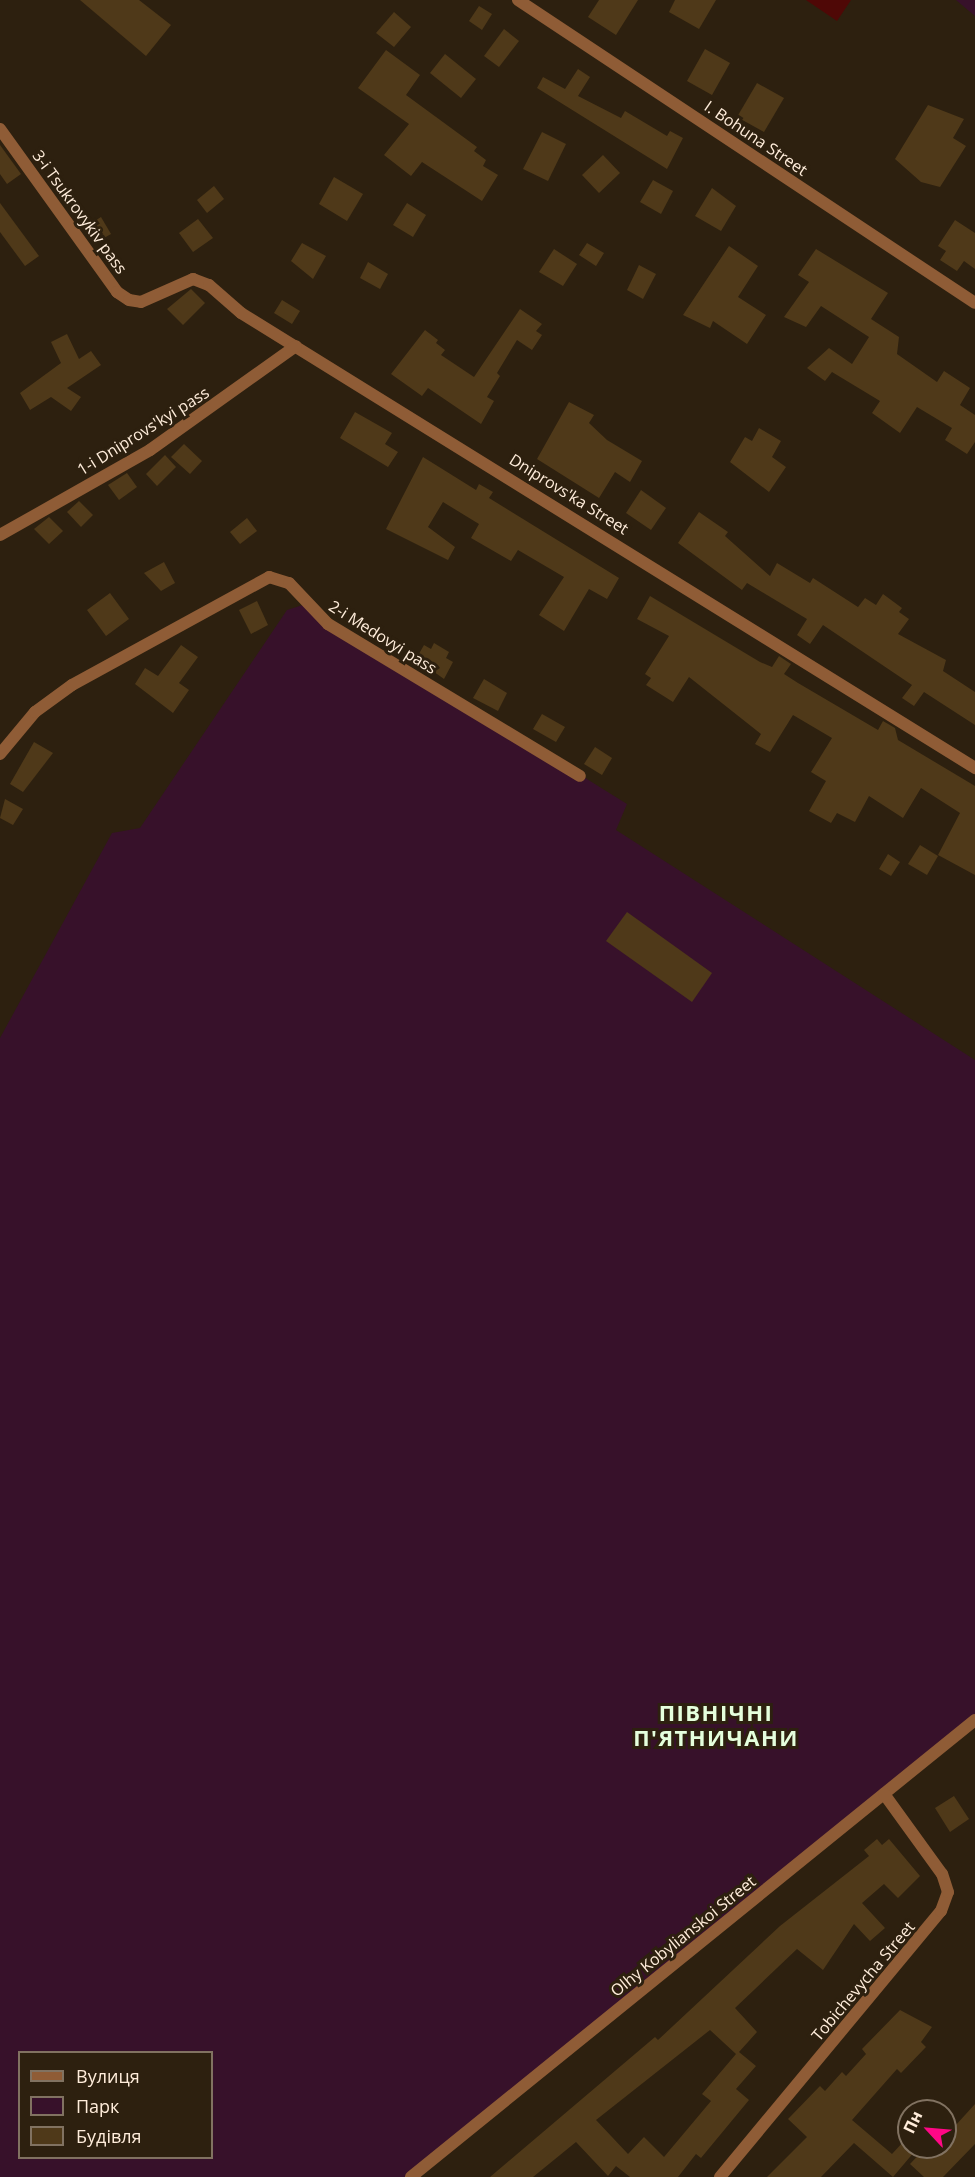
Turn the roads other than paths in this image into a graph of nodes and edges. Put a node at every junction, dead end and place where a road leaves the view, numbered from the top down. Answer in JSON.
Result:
{"nodes":[{"id":1,"x":518,"y":0,"type":"edge"},
{"id":2,"x":0,"y":129,"type":"edge"},
{"id":3,"x":141,"y":302,"type":"joint"},
{"id":4,"x":975,"y":303,"type":"edge"},
{"id":5,"x":296,"y":346,"type":"junction"},
{"id":6,"x":0,"y":535,"type":"edge"},
{"id":7,"x":0,"y":754,"type":"edge"},
{"id":8,"x":975,"y":768,"type":"edge"},
{"id":9,"x":580,"y":776,"type":"dead end"},
{"id":10,"x":975,"y":1720,"type":"edge"},
{"id":11,"x":884,"y":1794,"type":"junction"},
{"id":12,"x":411,"y":2177,"type":"edge"},
{"id":13,"x":720,"y":2177,"type":"edge"}],
"edges":[{"from":1,"to":4,"type":"street","name":"I. Bohuna Street"},
{"from":2,"to":3,"type":"street","name":"3-i Tsukrovykiv pass"},
{"from":3,"to":5,"type":"street","name":"Dniprovs'ka Street"},
{"from":5,"to":6,"type":"street","name":"1-i Dniprovs'kyi pass"},
{"from":5,"to":8,"type":"street","name":"Dniprovs'ka Street"},
{"from":7,"to":9,"type":"street","name":"2-i Medovyi pass"},
{"from":10,"to":11,"type":"street","name":"Olhy Kobylianskoi Street"},
{"from":11,"to":12,"type":"street","name":"Olhy Kobylianskoi Street"},
{"from":11,"to":13,"type":"street","name":"Tobichevycha Street"}]}
